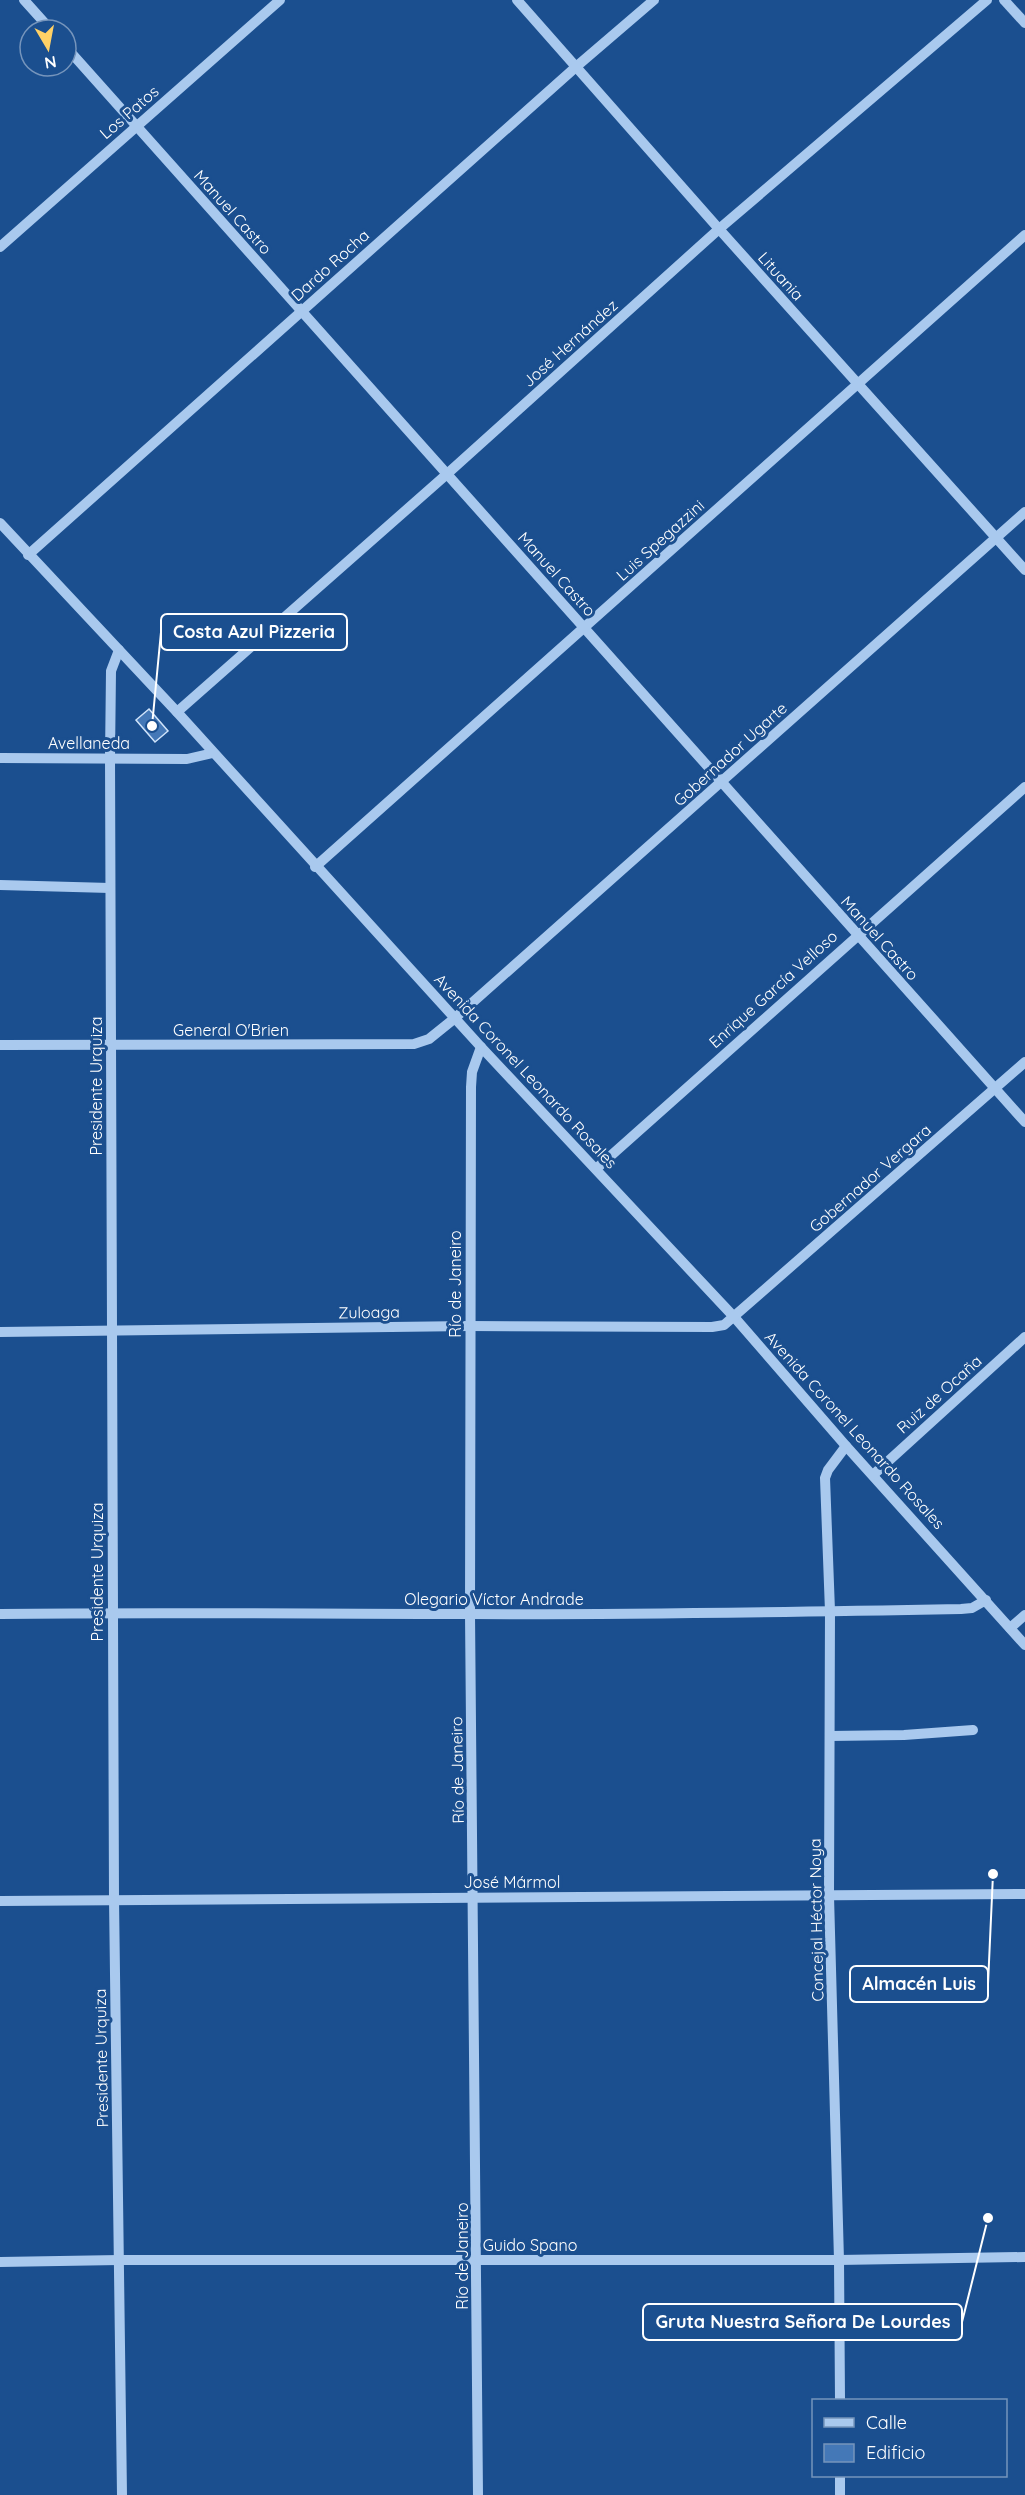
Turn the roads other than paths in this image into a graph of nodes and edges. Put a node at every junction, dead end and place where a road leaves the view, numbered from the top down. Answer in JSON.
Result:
{"nodes":[{"id":1,"x":24,"y":0,"type":"edge"},
{"id":2,"x":279,"y":0,"type":"edge"},
{"id":3,"x":517,"y":0,"type":"edge"},
{"id":4,"x":654,"y":0,"type":"edge"},
{"id":5,"x":987,"y":0,"type":"edge"},
{"id":6,"x":1004,"y":0,"type":"edge"},
{"id":7,"x":40,"y":18,"type":"edge"},
{"id":8,"x":1025,"y":23,"type":"edge"},
{"id":9,"x":78,"y":61,"type":"edge"},
{"id":10,"x":577,"y":66,"type":"junction"},
{"id":11,"x":136,"y":126,"type":"junction"},
{"id":12,"x":718,"y":229,"type":"junction"},
{"id":13,"x":1025,"y":236,"type":"edge"},
{"id":14,"x":0,"y":247,"type":"edge"},
{"id":15,"x":301,"y":311,"type":"junction"},
{"id":16,"x":858,"y":384,"type":"junction"},
{"id":17,"x":447,"y":474,"type":"junction"},
{"id":18,"x":1025,"y":512,"type":"edge"},
{"id":19,"x":0,"y":524,"type":"edge"},
{"id":20,"x":997,"y":538,"type":"junction"},
{"id":21,"x":28,"y":555,"type":"junction"},
{"id":22,"x":1025,"y":570,"type":"edge"},
{"id":23,"x":584,"y":628,"type":"junction"},
{"id":24,"x":119,"y":650,"type":"junction"},
{"id":25,"x":177,"y":712,"type":"junction"},
{"id":26,"x":213,"y":753,"type":"junction"},
{"id":27,"x":0,"y":758,"type":"edge"},
{"id":28,"x":110,"y":758,"type":"junction"},
{"id":29,"x":720,"y":782,"type":"junction"},
{"id":30,"x":1025,"y":787,"type":"edge"},
{"id":31,"x":315,"y":867,"type":"junction"},
{"id":32,"x":0,"y":885,"type":"edge"},
{"id":33,"x":110,"y":888,"type":"junction"},
{"id":34,"x":857,"y":934,"type":"junction"},
{"id":35,"x":455,"y":1018,"type":"junction"},
{"id":36,"x":0,"y":1045,"type":"edge"},
{"id":37,"x":111,"y":1045,"type":"junction"},
{"id":38,"x":481,"y":1047,"type":"junction"},
{"id":39,"x":1025,"y":1062,"type":"edge"},
{"id":40,"x":995,"y":1088,"type":"junction"},
{"id":41,"x":1025,"y":1122,"type":"edge"},
{"id":42,"x":597,"y":1168,"type":"junction"},
{"id":43,"x":735,"y":1318,"type":"junction"},
{"id":44,"x":469,"y":1326,"type":"junction"},
{"id":45,"x":113,"y":1331,"type":"junction"},
{"id":46,"x":0,"y":1332,"type":"edge"},
{"id":47,"x":1025,"y":1337,"type":"edge"},
{"id":48,"x":846,"y":1446,"type":"junction"},
{"id":49,"x":873,"y":1475,"type":"junction"},
{"id":50,"x":986,"y":1600,"type":"junction"},
{"id":51,"x":830,"y":1611,"type":"junction"},
{"id":52,"x":112,"y":1612,"type":"junction"},
{"id":53,"x":0,"y":1614,"type":"edge"},
{"id":54,"x":470,"y":1614,"type":"junction"},
{"id":55,"x":1025,"y":1615,"type":"edge"},
{"id":56,"x":1010,"y":1628,"type":"junction"},
{"id":57,"x":1025,"y":1645,"type":"edge"},
{"id":58,"x":973,"y":1730,"type":"dead end"},
{"id":59,"x":830,"y":1736,"type":"junction"},
{"id":60,"x":1025,"y":1894,"type":"edge"},
{"id":61,"x":829,"y":1896,"type":"junction"},
{"id":62,"x":474,"y":1897,"type":"junction"},
{"id":63,"x":114,"y":1899,"type":"junction"},
{"id":64,"x":0,"y":1900,"type":"edge"},
{"id":65,"x":1025,"y":2256,"type":"edge"},
{"id":66,"x":119,"y":2260,"type":"junction"},
{"id":67,"x":477,"y":2260,"type":"junction"},
{"id":68,"x":839,"y":2260,"type":"junction"},
{"id":69,"x":0,"y":2262,"type":"edge"},
{"id":70,"x":840,"y":2399,"type":"edge"},
{"id":71,"x":840,"y":2477,"type":"edge"},
{"id":72,"x":122,"y":2495,"type":"edge"},
{"id":73,"x":478,"y":2495,"type":"edge"},
{"id":74,"x":840,"y":2495,"type":"edge"}],
"edges":[{"from":1,"to":7,"type":"street"},
{"from":2,"to":11,"type":"street","name":"Los Patos"},
{"from":3,"to":10,"type":"street","name":"Lituania"},
{"from":4,"to":10,"type":"street","name":"Dardo Rocha"},
{"from":5,"to":12,"type":"street","name":"José Hernández"},
{"from":6,"to":8,"type":"street"},
{"from":9,"to":11,"type":"street","name":"Manuel Castro"},
{"from":10,"to":12,"type":"street","name":"Lituania"},
{"from":10,"to":15,"type":"street","name":"Dardo Rocha"},
{"from":11,"to":14,"type":"street","name":"Los Patos"},
{"from":11,"to":15,"type":"street","name":"Manuel Castro"},
{"from":12,"to":16,"type":"street","name":"Lituania"},
{"from":12,"to":17,"type":"street","name":"José Hernández"},
{"from":13,"to":16,"type":"street","name":"Luis Spegazzini"},
{"from":15,"to":17,"type":"street","name":"Manuel Castro"},
{"from":15,"to":21,"type":"street","name":"Dardo Rocha"},
{"from":16,"to":20,"type":"street","name":"Lituania"},
{"from":16,"to":23,"type":"street","name":"Luis Spegazzini"},
{"from":17,"to":23,"type":"street","name":"Manuel Castro"},
{"from":17,"to":25,"type":"street","name":"José Hernández"},
{"from":18,"to":20,"type":"street","name":"Gobernador Ugarte"},
{"from":19,"to":21,"type":"street","name":"Avenida Coronel Leonardo Rosales"},
{"from":20,"to":22,"type":"street","name":"Lituania"},
{"from":20,"to":29,"type":"street","name":"Gobernador Ugarte"},
{"from":21,"to":24,"type":"street","name":"Avenida Coronel Leonardo Rosales"},
{"from":23,"to":29,"type":"street","name":"Manuel Castro"},
{"from":23,"to":31,"type":"street","name":"Luis Spegazzini"},
{"from":24,"to":25,"type":"street","name":"Avenida Coronel Leonardo Rosales"},
{"from":24,"to":28,"type":"street","name":"Presidente Urquiza"},
{"from":25,"to":26,"type":"street","name":"Avenida Coronel Leonardo Rosales"},
{"from":26,"to":28,"type":"street","name":"Avellaneda"},
{"from":26,"to":31,"type":"street","name":"Avenida Coronel Leonardo Rosales"},
{"from":27,"to":28,"type":"street","name":"Avellaneda"},
{"from":28,"to":33,"type":"street","name":"Presidente Urquiza"},
{"from":29,"to":34,"type":"street","name":"Manuel Castro"},
{"from":29,"to":35,"type":"street","name":"Gobernador Ugarte"},
{"from":30,"to":34,"type":"street","name":"Enrique García Velloso"},
{"from":31,"to":35,"type":"street","name":"Avenida Coronel Leonardo Rosales"},
{"from":32,"to":33,"type":"street"},
{"from":33,"to":37,"type":"street","name":"Presidente Urquiza"},
{"from":34,"to":40,"type":"street","name":"Manuel Castro"},
{"from":34,"to":42,"type":"street","name":"Enrique García Velloso"},
{"from":35,"to":37,"type":"street","name":"General O'Brien"},
{"from":35,"to":38,"type":"street","name":"Avenida Coronel Leonardo Rosales"},
{"from":36,"to":37,"type":"street","name":"General O'Brien"},
{"from":37,"to":45,"type":"street","name":"Presidente Urquiza"},
{"from":38,"to":42,"type":"street","name":"Avenida Coronel Leonardo Rosales"},
{"from":38,"to":44,"type":"street","name":"Río de Janeiro"},
{"from":39,"to":40,"type":"street","name":"Gobernador Vergara"},
{"from":40,"to":41,"type":"street","name":"Manuel Castro"},
{"from":40,"to":43,"type":"street","name":"Gobernador Vergara"},
{"from":42,"to":43,"type":"street","name":"Avenida Coronel Leonardo Rosales"},
{"from":43,"to":44,"type":"street","name":"Zuloaga"},
{"from":43,"to":48,"type":"street","name":"Avenida Coronel Leonardo Rosales"},
{"from":44,"to":45,"type":"street","name":"Zuloaga"},
{"from":44,"to":54,"type":"street","name":"Río de Janeiro"},
{"from":45,"to":46,"type":"street","name":"Zuloaga"},
{"from":45,"to":52,"type":"street","name":"Presidente Urquiza"},
{"from":47,"to":49,"type":"street","name":"Ruiz de Ocaña"},
{"from":48,"to":49,"type":"street","name":"Avenida Coronel Leonardo Rosales"},
{"from":48,"to":51,"type":"street","name":"Concejal Héctor Noya"},
{"from":49,"to":50,"type":"street","name":"Avenida Coronel Leonardo Rosales"},
{"from":50,"to":51,"type":"street","name":"Olegario Víctor Andrade"},
{"from":50,"to":56,"type":"street","name":"Avenida Coronel Leonardo Rosales"},
{"from":51,"to":54,"type":"street","name":"Olegario Víctor Andrade"},
{"from":51,"to":59,"type":"street","name":"Concejal Héctor Noya"},
{"from":52,"to":53,"type":"street","name":"Olegario Víctor Andrade"},
{"from":52,"to":54,"type":"street","name":"Olegario Víctor Andrade"},
{"from":52,"to":63,"type":"street","name":"Presidente Urquiza"},
{"from":54,"to":62,"type":"street","name":"Río de Janeiro"},
{"from":55,"to":56,"type":"street"},
{"from":56,"to":57,"type":"street","name":"Avenida Coronel Leonardo Rosales"},
{"from":58,"to":59,"type":"street"},
{"from":59,"to":61,"type":"street","name":"Concejal Héctor Noya"},
{"from":60,"to":61,"type":"street","name":"José Mármol"},
{"from":61,"to":62,"type":"street","name":"José Mármol"},
{"from":61,"to":68,"type":"street","name":"Concejal Héctor Noya"},
{"from":62,"to":63,"type":"street","name":"José Mármol"},
{"from":62,"to":67,"type":"street","name":"Río de Janeiro"},
{"from":63,"to":64,"type":"street","name":"José Mármol"},
{"from":63,"to":66,"type":"street","name":"Presidente Urquiza"},
{"from":65,"to":68,"type":"street","name":"Guido Spano"},
{"from":66,"to":67,"type":"street","name":"Guido Spano"},
{"from":66,"to":69,"type":"street","name":"Guido Spano"},
{"from":66,"to":72,"type":"street","name":"Presidente Urquiza"},
{"from":67,"to":68,"type":"street","name":"Guido Spano"},
{"from":67,"to":73,"type":"street","name":"Río de Janeiro"},
{"from":68,"to":70,"type":"street","name":"Concejal Héctor Noya"},
{"from":71,"to":74,"type":"street"}]}
